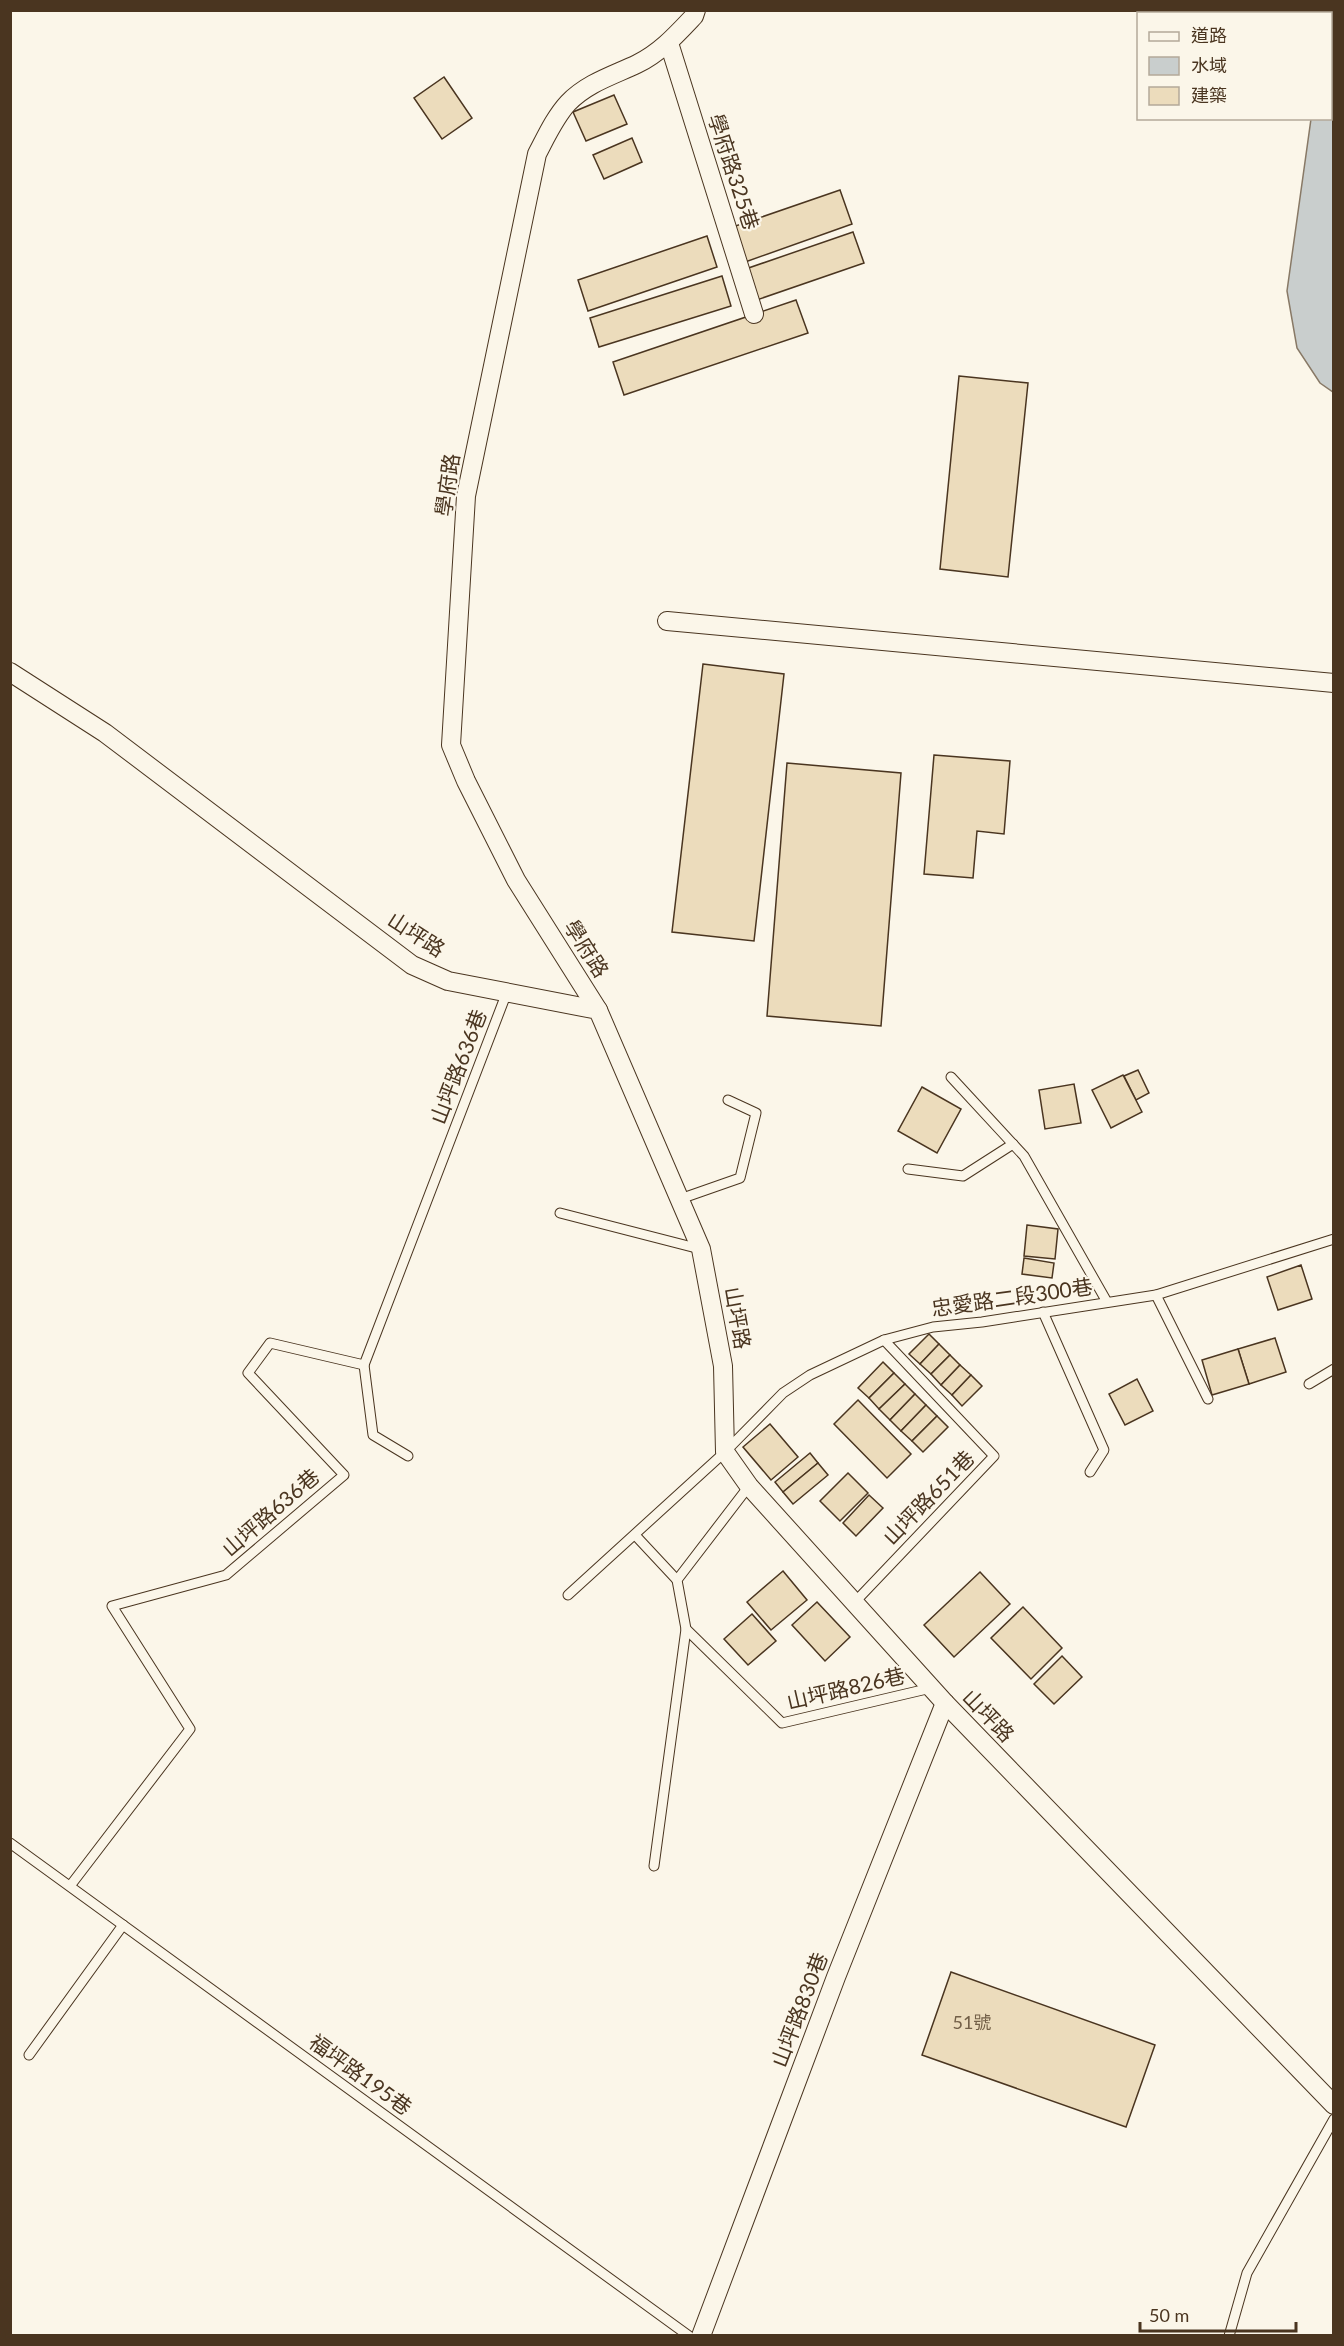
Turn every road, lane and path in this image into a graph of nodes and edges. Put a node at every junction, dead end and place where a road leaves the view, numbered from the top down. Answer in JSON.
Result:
{"nodes":[{"id":1,"x":691,"y":12,"type":"edge"},
{"id":2,"x":669,"y":43,"type":"junction"},
{"id":3,"x":754,"y":314,"type":"dead end"},
{"id":4,"x":667,"y":621,"type":"dead end"},
{"id":5,"x":10,"y":672,"type":"edge"},
{"id":6,"x":1334,"y":683,"type":"edge"},
{"id":7,"x":507,"y":993,"type":"junction"},
{"id":8,"x":598,"y":1010,"type":"junction"},
{"id":9,"x":951,"y":1077,"type":"dead end"},
{"id":10,"x":728,"y":1100,"type":"dead end"},
{"id":11,"x":1013,"y":1144,"type":"junction"},
{"id":12,"x":908,"y":1169,"type":"dead end"},
{"id":13,"x":680,"y":1199,"type":"junction"},
{"id":14,"x":560,"y":1213,"type":"dead end"},
{"id":15,"x":1329,"y":1240,"type":"edge"},
{"id":16,"x":701,"y":1249,"type":"junction"},
{"id":17,"x":1334,"y":1251,"type":"edge"},
{"id":18,"x":1156,"y":1295,"type":"junction"},
{"id":19,"x":1107,"y":1302,"type":"junction"},
{"id":20,"x":1043,"y":1312,"type":"junction"},
{"id":21,"x":884,"y":1340,"type":"junction"},
{"id":22,"x":364,"y":1365,"type":"junction"},
{"id":23,"x":1334,"y":1369,"type":"edge"},
{"id":24,"x":1309,"y":1384,"type":"dead end"},
{"id":25,"x":1208,"y":1399,"type":"dead end"},
{"id":26,"x":725,"y":1452,"type":"junction"},
{"id":27,"x":408,"y":1455,"type":"dead end"},
{"id":28,"x":1090,"y":1472,"type":"dead end"},
{"id":29,"x":749,"y":1486,"type":"junction"},
{"id":30,"x":635,"y":1534,"type":"junction"},
{"id":31,"x":677,"y":1580,"type":"junction"},
{"id":32,"x":568,"y":1595,"type":"dead end"},
{"id":33,"x":854,"y":1603,"type":"junction"},
{"id":34,"x":686,"y":1629,"type":"junction"},
{"id":35,"x":932,"y":1688,"type":"junction"},
{"id":36,"x":945,"y":1703,"type":"junction"},
{"id":37,"x":10,"y":1843,"type":"edge"},
{"id":38,"x":654,"y":1866,"type":"dead end"},
{"id":39,"x":70,"y":1886,"type":"junction"},
{"id":40,"x":123,"y":1925,"type":"junction"},
{"id":41,"x":29,"y":2055,"type":"dead end"},
{"id":42,"x":1334,"y":2105,"type":"edge"},
{"id":43,"x":1334,"y":2118,"type":"edge"},
{"id":44,"x":689,"y":2336,"type":"edge"},
{"id":45,"x":701,"y":2336,"type":"edge"},
{"id":46,"x":1229,"y":2336,"type":"edge"}],
"edges":[{"from":1,"to":2,"type":"street","name":"學府路"},
{"from":2,"to":3,"type":"street","name":"學府路325巷"},
{"from":2,"to":8,"type":"street","name":"學府路"},
{"from":4,"to":6,"type":"street"},
{"from":5,"to":7,"type":"street","name":"山坪路"},
{"from":7,"to":8,"type":"street","name":"山坪路"},
{"from":7,"to":22,"type":"lane","name":"山坪路636巷"},
{"from":8,"to":13,"type":"street","name":"山坪路"},
{"from":9,"to":11,"type":"lane"},
{"from":10,"to":13,"type":"lane"},
{"from":11,"to":12,"type":"lane"},
{"from":11,"to":19,"type":"lane"},
{"from":13,"to":16,"type":"street","name":"山坪路"},
{"from":14,"to":16,"type":"lane"},
{"from":15,"to":17,"type":"lane"},
{"from":15,"to":18,"type":"lane","name":"忠愛路二段300巷"},
{"from":16,"to":26,"type":"street","name":"山坪路"},
{"from":18,"to":19,"type":"lane","name":"忠愛路二段300巷"},
{"from":18,"to":25,"type":"lane"},
{"from":19,"to":20,"type":"lane","name":"忠愛路二段300巷"},
{"from":20,"to":21,"type":"lane","name":"忠愛路二段300巷"},
{"from":20,"to":28,"type":"lane"},
{"from":21,"to":26,"type":"lane","name":"忠愛路二段300巷"},
{"from":21,"to":33,"type":"lane","name":"山坪路651巷"},
{"from":22,"to":27,"type":"lane"},
{"from":22,"to":39,"type":"lane","name":"山坪路636巷"},
{"from":23,"to":24,"type":"lane"},
{"from":26,"to":29,"type":"street","name":"山坪路"},
{"from":26,"to":30,"type":"lane","name":"忠愛路二段300巷"},
{"from":29,"to":31,"type":"lane"},
{"from":29,"to":33,"type":"street","name":"山坪路"},
{"from":30,"to":31,"type":"lane"},
{"from":30,"to":32,"type":"lane","name":"忠愛路二段300巷"},
{"from":31,"to":34,"type":"lane"},
{"from":33,"to":35,"type":"street","name":"山坪路"},
{"from":34,"to":35,"type":"lane","name":"山坪路826巷"},
{"from":34,"to":38,"type":"lane"},
{"from":35,"to":36,"type":"street","name":"山坪路"},
{"from":36,"to":42,"type":"street","name":"山坪路"},
{"from":36,"to":45,"type":"street","name":"山坪路830巷"},
{"from":37,"to":39,"type":"lane","name":"福坪路195巷"},
{"from":39,"to":40,"type":"lane","name":"福坪路195巷"},
{"from":40,"to":41,"type":"lane"},
{"from":40,"to":44,"type":"lane","name":"福坪路195巷"},
{"from":43,"to":46,"type":"lane"}]}
